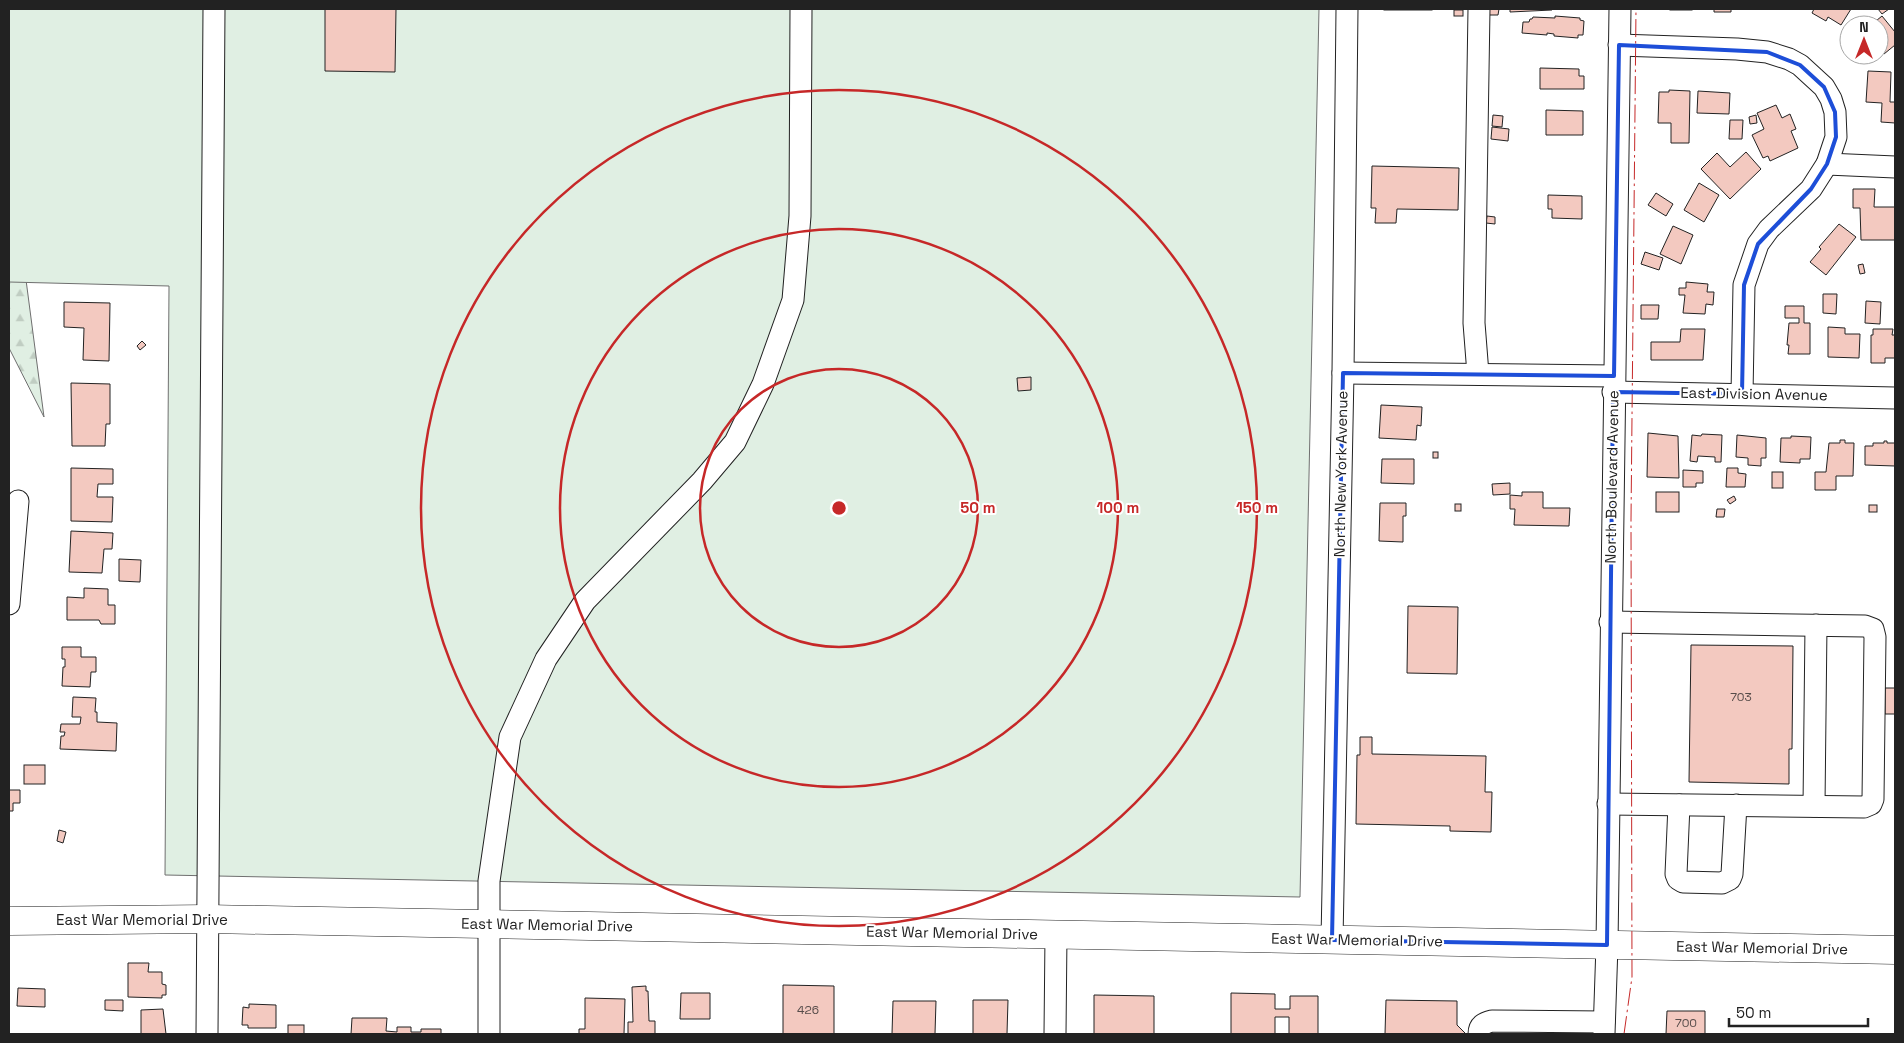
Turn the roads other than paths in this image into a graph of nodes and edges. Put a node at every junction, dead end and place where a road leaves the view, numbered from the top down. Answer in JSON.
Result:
{"nodes":[{"id":1,"x":214,"y":9,"type":"edge"},
{"id":2,"x":801,"y":9,"type":"edge"},
{"id":3,"x":1347,"y":9,"type":"edge"},
{"id":4,"x":1479,"y":9,"type":"edge"},
{"id":5,"x":1620,"y":9,"type":"edge"},
{"id":6,"x":1619,"y":45,"type":"junction"},
{"id":7,"x":1827,"y":164,"type":"junction"},
{"id":8,"x":1895,"y":167,"type":"edge"},
{"id":9,"x":1343,"y":372,"type":"junction"},
{"id":10,"x":1478,"y":374,"type":"junction"},
{"id":11,"x":1613,"y":384,"type":"junction"},
{"id":12,"x":1742,"y":394,"type":"junction"},
{"id":13,"x":1895,"y":398,"type":"edge"},
{"id":14,"x":18,"y":501,"type":"dead end"},
{"id":15,"x":9,"y":604,"type":"edge"},
{"id":16,"x":1610,"y":622,"type":"junction"},
{"id":17,"x":1816,"y":625,"type":"junction"},
{"id":18,"x":1608,"y":804,"type":"junction"},
{"id":19,"x":1679,"y":805,"type":"junction"},
{"id":20,"x":1736,"y":806,"type":"junction"},
{"id":21,"x":1814,"y":806,"type":"junction"},
{"id":22,"x":208,"y":919,"type":"junction"},
{"id":23,"x":9,"y":921,"type":"edge"},
{"id":24,"x":490,"y":924,"type":"junction"},
{"id":25,"x":1056,"y":934,"type":"junction"},
{"id":26,"x":1332,"y":940,"type":"junction"},
{"id":27,"x":1607,"y":945,"type":"junction"},
{"id":28,"x":1895,"y":950,"type":"edge"},
{"id":29,"x":1604,"y":1028,"type":"edge"},
{"id":30,"x":206,"y":1034,"type":"edge"},
{"id":31,"x":489,"y":1034,"type":"edge"},
{"id":32,"x":1055,"y":1034,"type":"edge"},
{"id":33,"x":1479,"y":1034,"type":"edge"}],
"edges":[{"from":1,"to":22,"type":"street"},
{"from":2,"to":24,"type":"street"},
{"from":3,"to":9,"type":"street","name":"North New York Avenue"},
{"from":4,"to":10,"type":"street"},
{"from":5,"to":6,"type":"street","name":"North Boulevard Avenue"},
{"from":6,"to":7,"type":"street"},
{"from":6,"to":11,"type":"street","name":"North Boulevard Avenue"},
{"from":7,"to":8,"type":"street"},
{"from":7,"to":12,"type":"street"},
{"from":9,"to":10,"type":"street","name":"East Division Avenue"},
{"from":9,"to":26,"type":"street","name":"North New York Avenue"},
{"from":10,"to":11,"type":"street","name":"East Division Avenue"},
{"from":11,"to":12,"type":"street","name":"East Division Avenue"},
{"from":11,"to":16,"type":"street","name":"North Boulevard Avenue"},
{"from":12,"to":13,"type":"street","name":"East Division Avenue"},
{"from":14,"to":15,"type":"street"},
{"from":16,"to":17,"type":"street"},
{"from":16,"to":18,"type":"street","name":"North Boulevard Avenue"},
{"from":17,"to":21,"type":"street"},
{"from":17,"to":21,"type":"street"},
{"from":18,"to":19,"type":"street"},
{"from":18,"to":27,"type":"street","name":"North Boulevard Avenue"},
{"from":19,"to":20,"type":"street"},
{"from":19,"to":20,"type":"street"},
{"from":20,"to":21,"type":"street"},
{"from":22,"to":23,"type":"highway","name":"East War Memorial Drive"},
{"from":22,"to":24,"type":"highway","name":"East War Memorial Drive"},
{"from":22,"to":30,"type":"street"},
{"from":24,"to":25,"type":"highway","name":"East War Memorial Drive"},
{"from":24,"to":31,"type":"street"},
{"from":25,"to":26,"type":"highway","name":"East War Memorial Drive"},
{"from":25,"to":32,"type":"street"},
{"from":26,"to":27,"type":"highway","name":"East War Memorial Drive"},
{"from":27,"to":28,"type":"highway","name":"East War Memorial Drive"},
{"from":27,"to":29,"type":"street","name":"North Boulevard Avenue"},
{"from":29,"to":33,"type":"street"}]}
